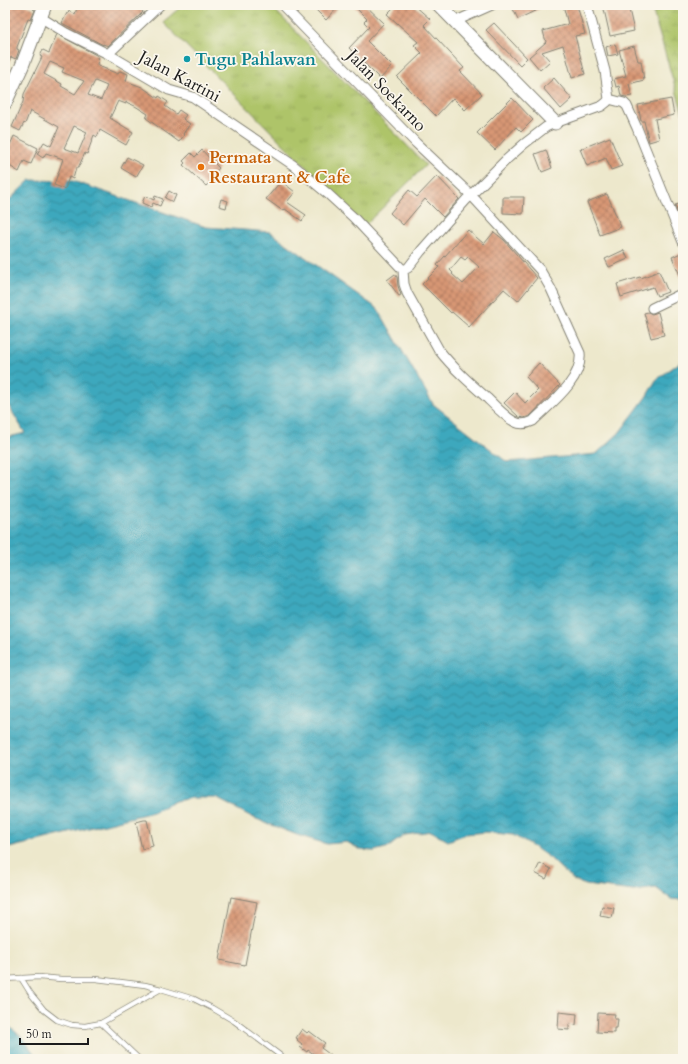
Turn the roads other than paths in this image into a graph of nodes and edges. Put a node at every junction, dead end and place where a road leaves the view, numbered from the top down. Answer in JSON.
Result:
{"nodes":[{"id":1,"x":46,"y":5,"type":"edge"},
{"id":2,"x":160,"y":5,"type":"edge"},
{"id":3,"x":282,"y":5,"type":"edge"},
{"id":4,"x":439,"y":5,"type":"edge"},
{"id":5,"x":492,"y":5,"type":"edge"},
{"id":6,"x":587,"y":5,"type":"edge"},
{"id":7,"x":40,"y":18,"type":"junction"},
{"id":8,"x":456,"y":21,"type":"junction"},
{"id":9,"x":108,"y":54,"type":"junction"},
{"id":10,"x":609,"y":98,"type":"junction"},
{"id":11,"x":5,"y":103,"type":"edge"},
{"id":12,"x":555,"y":123,"type":"junction"},
{"id":13,"x":471,"y":195,"type":"junction"},
{"id":14,"x":683,"y":242,"type":"edge"},
{"id":15,"x":403,"y":270,"type":"junction"},
{"id":16,"x":683,"y":293,"type":"edge"},
{"id":17,"x":652,"y":308,"type":"dead end"},
{"id":18,"x":21,"y":978,"type":"junction"},
{"id":19,"x":5,"y":979,"type":"edge"},
{"id":20,"x":161,"y":989,"type":"junction"},
{"id":21,"x":101,"y":1023,"type":"junction"},
{"id":22,"x":139,"y":1059,"type":"edge"},
{"id":23,"x":285,"y":1059,"type":"edge"}],
"edges":[{"from":1,"to":7,"type":"street"},
{"from":2,"to":9,"type":"street"},
{"from":3,"to":13,"type":"street","name":"Jalan Soekarno"},
{"from":4,"to":8,"type":"street"},
{"from":5,"to":8,"type":"street"},
{"from":6,"to":10,"type":"street"},
{"from":7,"to":9,"type":"street","name":"Jalan Kartini"},
{"from":7,"to":11,"type":"street"},
{"from":8,"to":12,"type":"street"},
{"from":9,"to":15,"type":"street","name":"Jalan Kartini"},
{"from":10,"to":12,"type":"street"},
{"from":10,"to":14,"type":"street"},
{"from":12,"to":13,"type":"street"},
{"from":13,"to":15,"type":"street"},
{"from":13,"to":15,"type":"street","name":"Jalan Soekarno"},
{"from":16,"to":17,"type":"street"},
{"from":18,"to":19,"type":"lane"},
{"from":18,"to":20,"type":"lane"},
{"from":18,"to":21,"type":"lane"},
{"from":20,"to":21,"type":"lane"},
{"from":20,"to":23,"type":"lane"},
{"from":21,"to":22,"type":"lane"}]}
